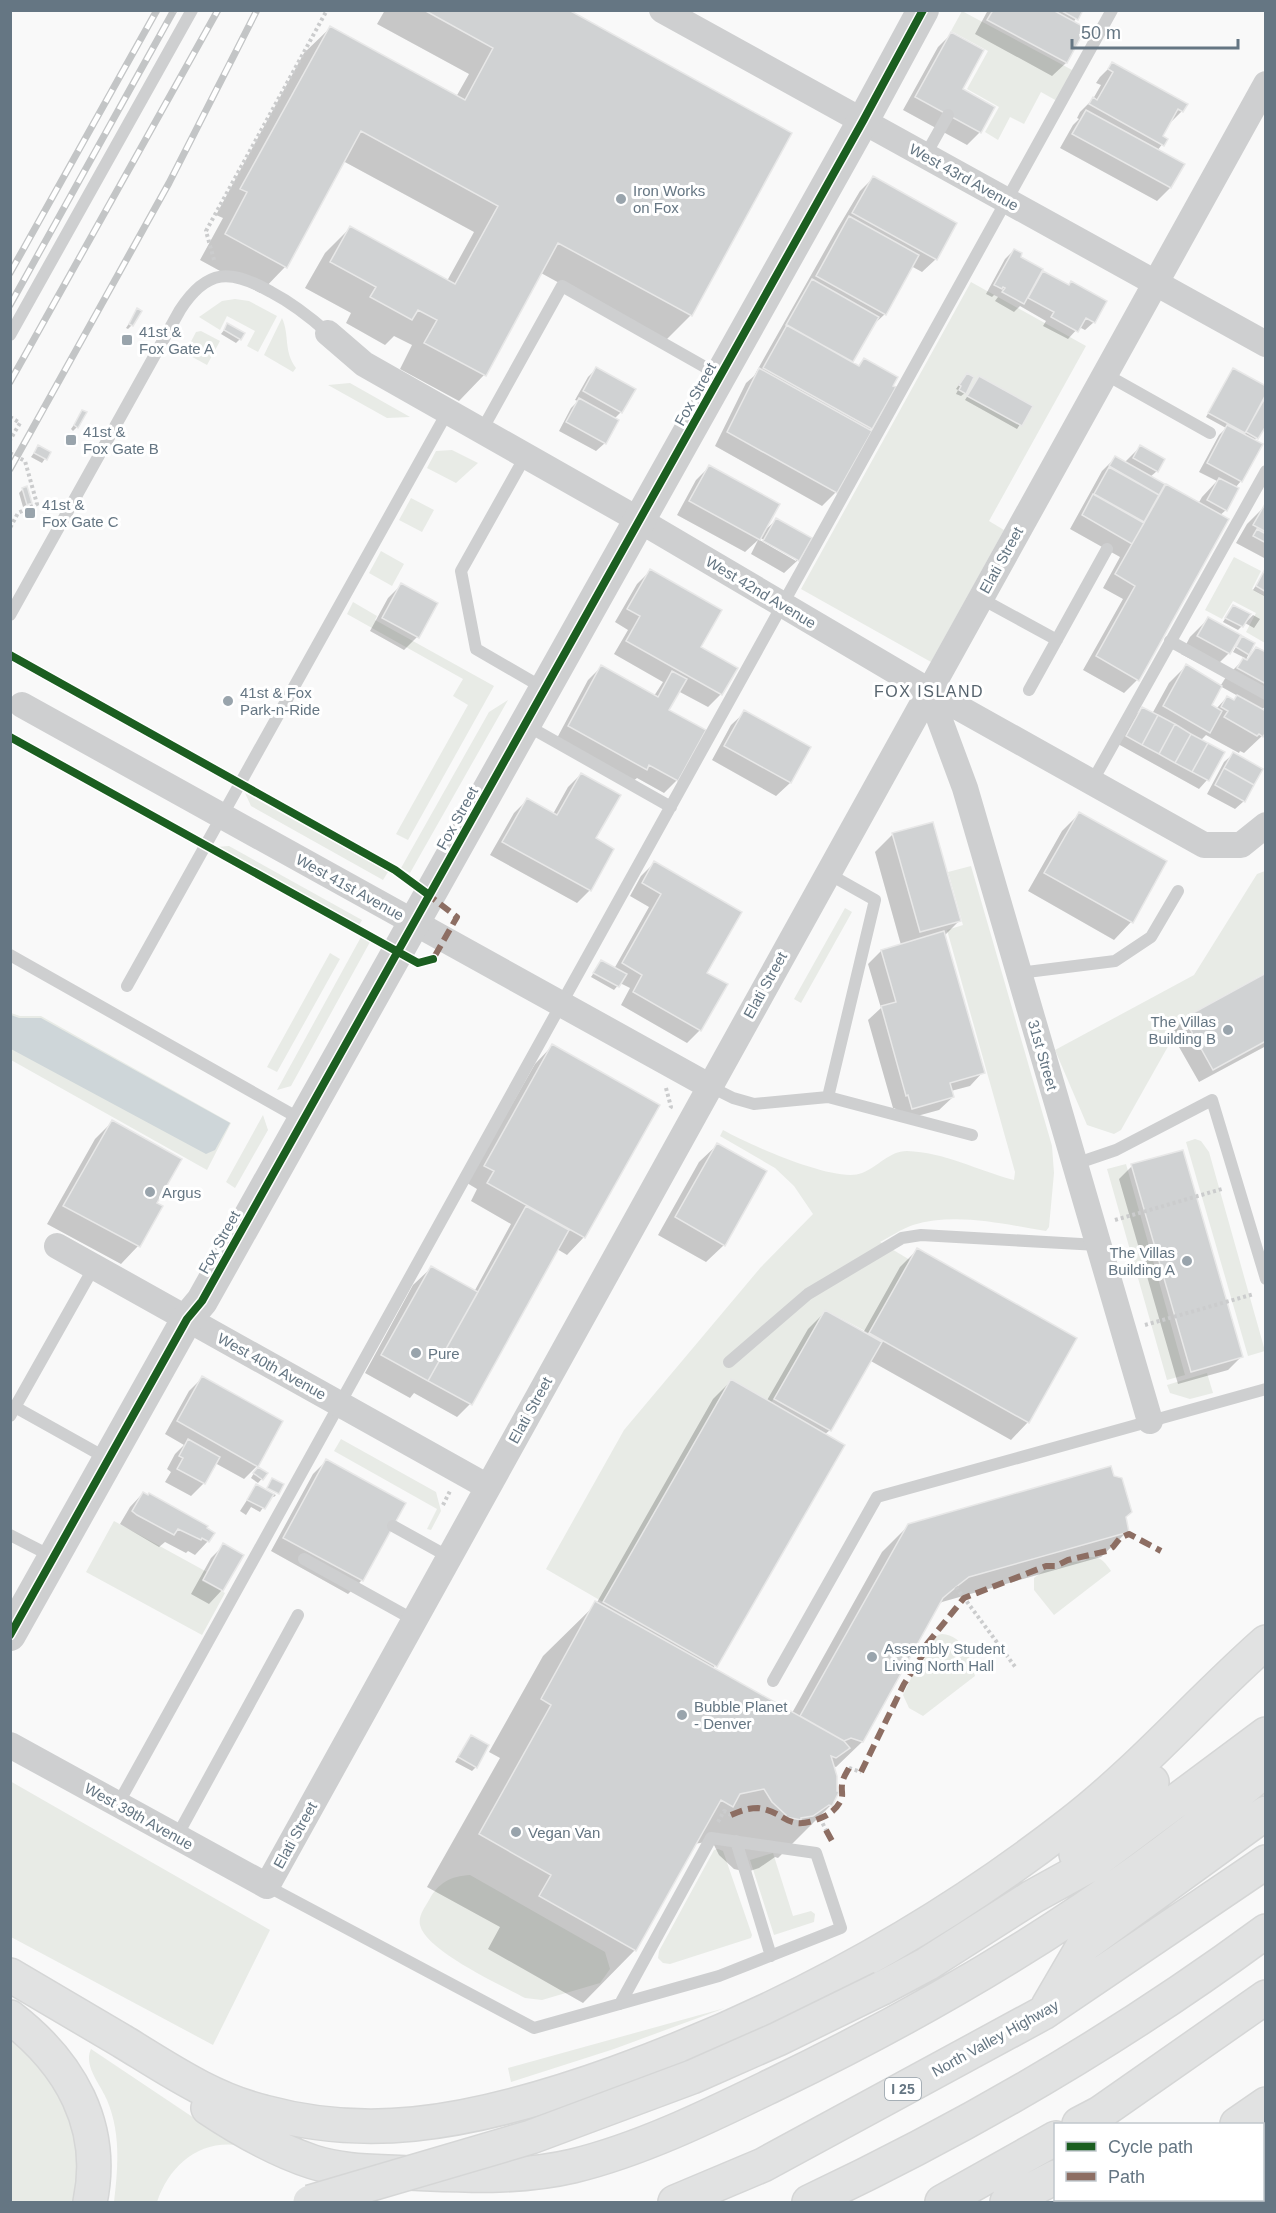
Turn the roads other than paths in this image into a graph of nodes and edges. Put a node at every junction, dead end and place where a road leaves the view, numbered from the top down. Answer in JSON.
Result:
{"nodes":[{"id":1,"x":192,"y":10,"type":"edge"},
{"id":2,"x":662,"y":10,"type":"edge"},
{"id":3,"x":922,"y":10,"type":"edge"},
{"id":4,"x":1112,"y":10,"type":"edge"},
{"id":5,"x":1266,"y":84,"type":"edge"},
{"id":6,"x":948,"y":115,"type":"dead end"},
{"id":7,"x":863,"y":121,"type":"junction"},
{"id":8,"x":925,"y":156,"type":"junction"},
{"id":9,"x":1007,"y":201,"type":"junction"},
{"id":10,"x":1155,"y":283,"type":"junction"},
{"id":11,"x":328,"y":333,"type":"joint"},
{"id":12,"x":10,"y":335,"type":"edge"},
{"id":13,"x":1266,"y":344,"type":"edge"},
{"id":14,"x":1105,"y":374,"type":"junction"},
{"id":15,"x":720,"y":376,"type":"junction"},
{"id":16,"x":448,"y":411,"type":"junction"},
{"id":17,"x":482,"y":430,"type":"junction"},
{"id":18,"x":1209,"y":433,"type":"dead end"},
{"id":19,"x":526,"y":455,"type":"junction"},
{"id":20,"x":1266,"y":471,"type":"edge"},
{"id":21,"x":639,"y":520,"type":"junction"},
{"id":22,"x":1107,"y":549,"type":"dead end"},
{"id":23,"x":980,"y":598,"type":"junction"},
{"id":24,"x":783,"y":605,"type":"junction"},
{"id":25,"x":10,"y":615,"type":"edge"},
{"id":26,"x":1057,"y":640,"type":"junction"},
{"id":27,"x":1170,"y":641,"type":"junction"},
{"id":28,"x":544,"y":689,"type":"junction"},
{"id":29,"x":1029,"y":690,"type":"dead end"},
{"id":30,"x":929,"y":691,"type":"junction"},
{"id":31,"x":1266,"y":694,"type":"edge"},
{"id":32,"x":22,"y":705,"type":"dead end"},
{"id":33,"x":525,"y":724,"type":"junction"},
{"id":34,"x":1092,"y":782,"type":"junction"},
{"id":35,"x":671,"y":807,"type":"junction"},
{"id":36,"x":222,"y":816,"type":"junction"},
{"id":37,"x":1266,"y":825,"type":"edge"},
{"id":38,"x":827,"y":873,"type":"junction"},
{"id":39,"x":1178,"y":891,"type":"dead end"},
{"id":40,"x":414,"y":922,"type":"junction"},
{"id":41,"x":10,"y":955,"type":"edge"},
{"id":42,"x":1019,"y":973,"type":"junction"},
{"id":43,"x":127,"y":986,"type":"dead end"},
{"id":44,"x":562,"y":1004,"type":"junction"},
{"id":45,"x":709,"y":1086,"type":"junction"},
{"id":46,"x":828,"y":1097,"type":"junction"},
{"id":47,"x":303,"y":1121,"type":"junction"},
{"id":48,"x":972,"y":1135,"type":"dead end"},
{"id":49,"x":1075,"y":1164,"type":"junction"},
{"id":50,"x":1098,"y":1245,"type":"junction"},
{"id":51,"x":57,"y":1246,"type":"dead end"},
{"id":52,"x":94,"y":1267,"type":"junction"},
{"id":53,"x":1266,"y":1280,"type":"edge"},
{"id":54,"x":186,"y":1319,"type":"junction"},
{"id":55,"x":729,"y":1362,"type":"dead end"},
{"id":56,"x":1266,"y":1389,"type":"edge"},
{"id":57,"x":340,"y":1404,"type":"junction"},
{"id":58,"x":13,"y":1412,"type":"edge"},
{"id":59,"x":1150,"y":1421,"type":"junction"},
{"id":60,"x":108,"y":1459,"type":"junction"},
{"id":61,"x":488,"y":1486,"type":"junction"},
{"id":62,"x":393,"y":1526,"type":"dead end"},
{"id":63,"x":10,"y":1535,"type":"edge"},
{"id":64,"x":54,"y":1557,"type":"junction"},
{"id":65,"x":449,"y":1557,"type":"junction"},
{"id":66,"x":304,"y":1559,"type":"dead end"},
{"id":67,"x":298,"y":1615,"type":"dead end"},
{"id":68,"x":414,"y":1620,"type":"junction"},
{"id":69,"x":10,"y":1635,"type":"edge"},
{"id":70,"x":1266,"y":1642,"type":"edge"},
{"id":71,"x":1266,"y":1672,"type":"edge"},
{"id":72,"x":773,"y":1681,"type":"dead end"},
{"id":73,"x":1266,"y":1734,"type":"edge"},
{"id":74,"x":10,"y":1745,"type":"edge"},
{"id":75,"x":1266,"y":1769,"type":"edge"},
{"id":76,"x":118,"y":1804,"type":"junction"},
{"id":77,"x":1266,"y":1813,"type":"edge"},
{"id":78,"x":177,"y":1836,"type":"junction"},
{"id":79,"x":736,"y":1841,"type":"junction"},
{"id":80,"x":1266,"y":1862,"type":"edge"},
{"id":81,"x":267,"y":1886,"type":"junction"},
{"id":82,"x":1032,"y":1897,"type":"junction"},
{"id":83,"x":1266,"y":1932,"type":"edge"},
{"id":84,"x":771,"y":1956,"type":"junction"},
{"id":85,"x":10,"y":1975,"type":"edge"},
{"id":86,"x":1266,"y":1997,"type":"edge"},
{"id":87,"x":620,"y":2004,"type":"junction"},
{"id":88,"x":65,"y":2006,"type":"junction"},
{"id":89,"x":1043,"y":2013,"type":"junction"},
{"id":90,"x":10,"y":2017,"type":"edge"},
{"id":91,"x":1266,"y":2104,"type":"edge"},
{"id":92,"x":1091,"y":2120,"type":"edge"},
{"id":93,"x":1238,"y":2123,"type":"edge"},
{"id":94,"x":1054,"y":2139,"type":"edge"},
{"id":95,"x":1054,"y":2178,"type":"edge"},
{"id":96,"x":90,"y":2202,"type":"edge"},
{"id":97,"x":310,"y":2202,"type":"edge"},
{"id":98,"x":675,"y":2202,"type":"edge"},
{"id":99,"x":809,"y":2202,"type":"edge"},
{"id":100,"x":942,"y":2202,"type":"edge"},
{"id":101,"x":1007,"y":2202,"type":"edge"}],
"edges":[{"from":1,"to":12,"type":"lane"},
{"from":2,"to":7,"type":"street","name":"West 43rd Avenue"},
{"from":3,"to":7,"type":"street","name":"Fox Street"},
{"from":4,"to":9,"type":"lane"},
{"from":5,"to":10,"type":"street","name":"Elati Street"},
{"from":6,"to":8,"type":"lane"},
{"from":7,"to":8,"type":"street","name":"West 43rd Avenue"},
{"from":7,"to":15,"type":"street","name":"Fox Street"},
{"from":8,"to":9,"type":"street","name":"West 43rd Avenue"},
{"from":9,"to":10,"type":"street","name":"West 43rd Avenue"},
{"from":9,"to":24,"type":"lane"},
{"from":10,"to":13,"type":"street","name":"West 43rd Avenue"},
{"from":10,"to":14,"type":"street","name":"Elati Street"},
{"from":11,"to":16,"type":"street","name":"West 42nd Avenue"},
{"from":11,"to":25,"type":"lane","name":"West 42nd Avenue"},
{"from":14,"to":18,"type":"lane"},
{"from":14,"to":23,"type":"street","name":"Elati Street"},
{"from":15,"to":17,"type":"lane"},
{"from":15,"to":21,"type":"street","name":"Fox Street"},
{"from":16,"to":17,"type":"street","name":"West 42nd Avenue"},
{"from":16,"to":36,"type":"lane"},
{"from":17,"to":19,"type":"street","name":"West 42nd Avenue"},
{"from":19,"to":21,"type":"street","name":"West 42nd Avenue"},
{"from":19,"to":28,"type":"lane"},
{"from":20,"to":27,"type":"lane"},
{"from":21,"to":24,"type":"street","name":"West 42nd Avenue"},
{"from":21,"to":28,"type":"street","name":"Fox Street"},
{"from":22,"to":26,"type":"lane"},
{"from":23,"to":26,"type":"lane"},
{"from":23,"to":30,"type":"street","name":"Elati Street"},
{"from":24,"to":30,"type":"street","name":"West 42nd Avenue"},
{"from":24,"to":35,"type":"lane"},
{"from":26,"to":29,"type":"lane"},
{"from":27,"to":31,"type":"lane"},
{"from":27,"to":34,"type":"lane"},
{"from":28,"to":33,"type":"street","name":"Fox Street"},
{"from":30,"to":34,"type":"street","name":"West 42nd Avenue"},
{"from":30,"to":38,"type":"street","name":"Elati Street"},
{"from":30,"to":42,"type":"street","name":"31st Street"},
{"from":32,"to":36,"type":"street","name":"West 41st Avenue"},
{"from":33,"to":35,"type":"lane"},
{"from":33,"to":40,"type":"street","name":"Fox Street"},
{"from":34,"to":37,"type":"street","name":"West 42nd Avenue"},
{"from":35,"to":44,"type":"lane"},
{"from":36,"to":40,"type":"street","name":"West 41st Avenue"},
{"from":36,"to":43,"type":"lane"},
{"from":38,"to":45,"type":"street","name":"Elati Street"},
{"from":38,"to":46,"type":"lane"},
{"from":39,"to":42,"type":"lane"},
{"from":40,"to":44,"type":"street","name":"West 41st Avenue"},
{"from":40,"to":47,"type":"street","name":"Fox Street"},
{"from":41,"to":47,"type":"lane"},
{"from":42,"to":49,"type":"street","name":"31st Street"},
{"from":44,"to":45,"type":"street","name":"West 41st Avenue"},
{"from":44,"to":57,"type":"lane"},
{"from":45,"to":46,"type":"lane"},
{"from":45,"to":61,"type":"street","name":"Elati Street"},
{"from":46,"to":48,"type":"lane"},
{"from":47,"to":54,"type":"street","name":"Fox Street"},
{"from":49,"to":50,"type":"street","name":"31st Street"},
{"from":49,"to":53,"type":"lane"},
{"from":50,"to":55,"type":"lane"},
{"from":50,"to":59,"type":"street","name":"31st Street"},
{"from":51,"to":52,"type":"street","name":"West 40th Avenue"},
{"from":52,"to":54,"type":"street","name":"West 40th Avenue"},
{"from":52,"to":58,"type":"lane"},
{"from":54,"to":57,"type":"street","name":"West 40th Avenue"},
{"from":54,"to":60,"type":"street","name":"Fox Street"},
{"from":56,"to":59,"type":"lane"},
{"from":57,"to":61,"type":"street","name":"West 40th Avenue"},
{"from":57,"to":76,"type":"lane"},
{"from":58,"to":60,"type":"lane"},
{"from":59,"to":72,"type":"lane"},
{"from":60,"to":64,"type":"street","name":"Fox Street"},
{"from":61,"to":65,"type":"street","name":"Elati Street"},
{"from":62,"to":65,"type":"lane"},
{"from":63,"to":64,"type":"lane"},
{"from":64,"to":69,"type":"street","name":"Fox Street"},
{"from":65,"to":68,"type":"street","name":"Elati Street"},
{"from":66,"to":68,"type":"lane"},
{"from":67,"to":78,"type":"lane"},
{"from":68,"to":81,"type":"street","name":"Elati Street"},
{"from":70,"to":88,"type":"highway"},
{"from":71,"to":82,"type":"highway"},
{"from":73,"to":82,"type":"highway"},
{"from":74,"to":76,"type":"street","name":"West 39th Avenue"},
{"from":75,"to":88,"type":"highway"},
{"from":76,"to":78,"type":"street","name":"West 39th Avenue"},
{"from":77,"to":89,"type":"highway"},
{"from":78,"to":81,"type":"street","name":"West 39th Avenue"},
{"from":79,"to":84,"type":"lane"},
{"from":79,"to":84,"type":"lane"},
{"from":79,"to":87,"type":"lane"},
{"from":80,"to":89,"type":"highway","name":"North Valley Highway","number":"I 25"},
{"from":81,"to":87,"type":"lane"},
{"from":82,"to":97,"type":"highway","bridge":true},
{"from":83,"to":99,"type":"highway"},
{"from":84,"to":87,"type":"lane"},
{"from":85,"to":88,"type":"highway"},
{"from":86,"to":92,"type":"highway"},
{"from":89,"to":98,"type":"highway","name":"North Valley Highway","number":"I 25"},
{"from":90,"to":96,"type":"highway"},
{"from":91,"to":93,"type":"highway"},
{"from":94,"to":100,"type":"highway"},
{"from":95,"to":101,"type":"highway"}]}
